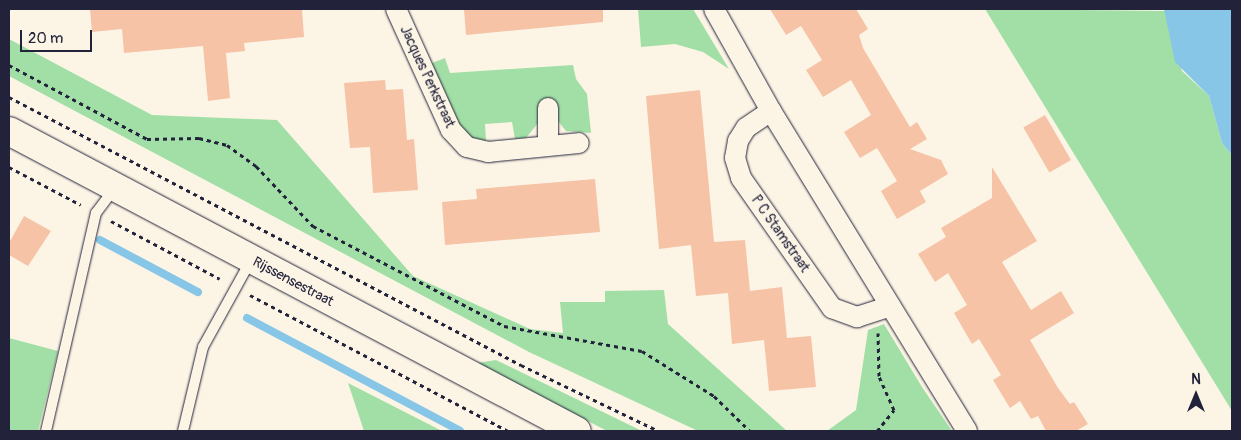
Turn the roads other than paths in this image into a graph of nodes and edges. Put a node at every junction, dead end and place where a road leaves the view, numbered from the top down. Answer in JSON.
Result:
{"nodes":[{"id":1,"x":396,"y":9,"type":"edge"},
{"id":2,"x":714,"y":9,"type":"edge"},
{"id":3,"x":548,"y":108,"type":"dead end"},
{"id":4,"x":771,"y":111,"type":"junction"},
{"id":5,"x":9,"y":131,"type":"edge"},
{"id":6,"x":578,"y":143,"type":"dead end"},
{"id":7,"x":548,"y":145,"type":"junction"},
{"id":8,"x":115,"y":187,"type":"junction"},
{"id":9,"x":252,"y":260,"type":"junction"},
{"id":10,"x":882,"y":310,"type":"junction"},
{"id":11,"x":46,"y":431,"type":"edge"},
{"id":12,"x":183,"y":431,"type":"edge"},
{"id":13,"x":577,"y":431,"type":"edge"},
{"id":14,"x":967,"y":431,"type":"edge"}],
"edges":[{"from":1,"to":7,"type":"street","name":"Jacques Perkstraat"},
{"from":2,"to":4,"type":"street"},
{"from":3,"to":7,"type":"street"},
{"from":4,"to":10,"type":"street"},
{"from":4,"to":10,"type":"street","name":"P C Stamstraat"},
{"from":5,"to":8,"type":"main road","name":"Rijssensestraat"},
{"from":6,"to":7,"type":"street","name":"Jacques Perkstraat"},
{"from":8,"to":9,"type":"main road","name":"Rijssensestraat"},
{"from":8,"to":11,"type":"lane"},
{"from":9,"to":12,"type":"lane"},
{"from":9,"to":13,"type":"main road","name":"Rijssensestraat"},
{"from":10,"to":14,"type":"street"}]}
